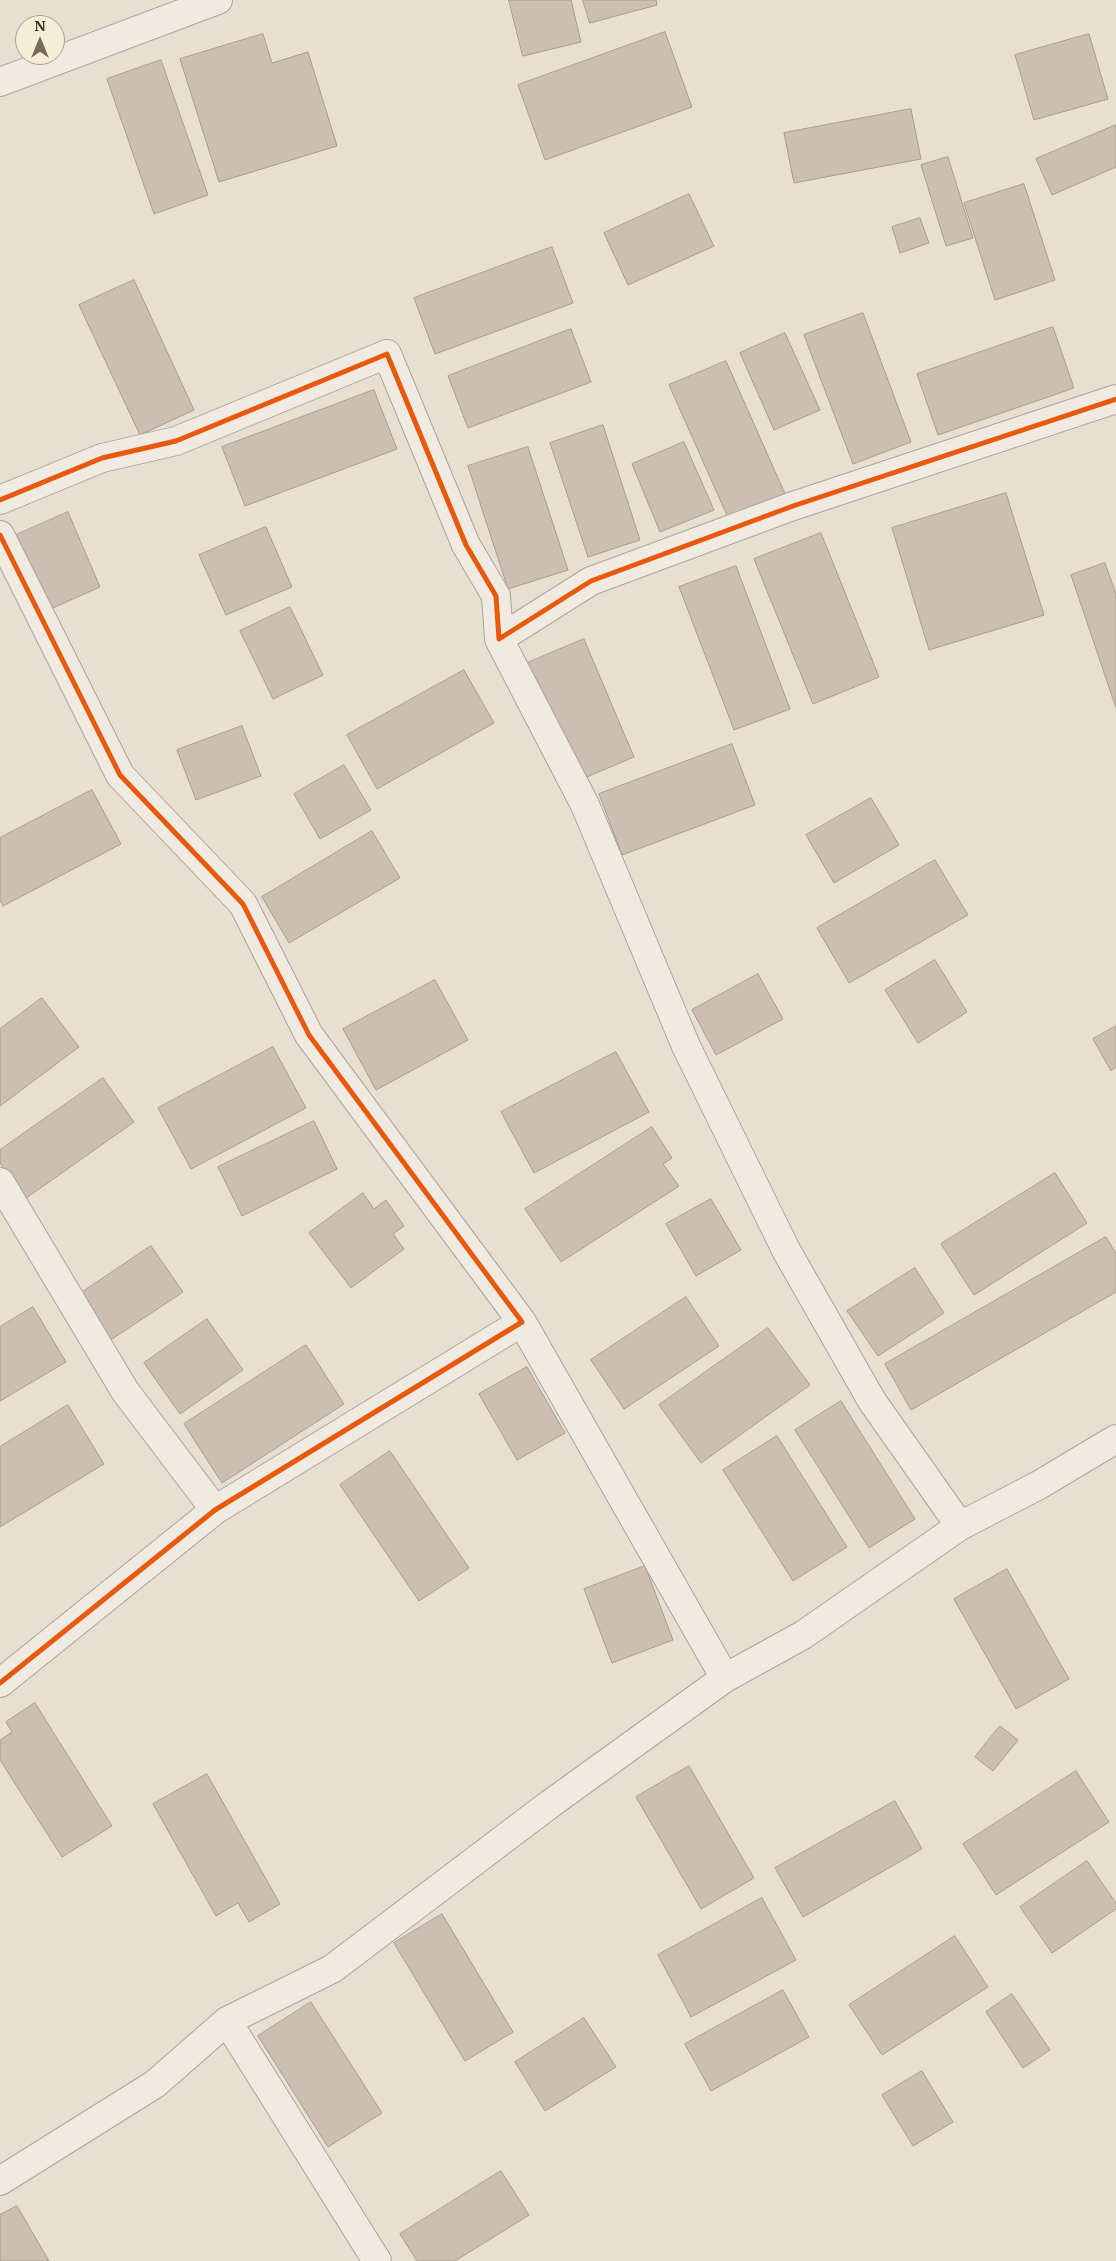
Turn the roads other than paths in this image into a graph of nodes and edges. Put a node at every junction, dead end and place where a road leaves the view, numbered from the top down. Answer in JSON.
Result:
{"nodes":[{"id":1,"x":218,"y":0,"type":"edge"},
{"id":2,"x":0,"y":82,"type":"edge"},
{"id":3,"x":1116,"y":399,"type":"edge"},
{"id":4,"x":0,"y":500,"type":"edge"},
{"id":5,"x":0,"y":536,"type":"edge"},
{"id":6,"x":499,"y":640,"type":"junction"},
{"id":7,"x":0,"y":1182,"type":"edge"},
{"id":8,"x":522,"y":1322,"type":"junction"},
{"id":9,"x":1116,"y":1439,"type":"edge"},
{"id":10,"x":215,"y":1510,"type":"junction"},
{"id":11,"x":960,"y":1526,"type":"junction"},
{"id":12,"x":725,"y":1678,"type":"junction"},
{"id":13,"x":0,"y":1683,"type":"edge"},
{"id":14,"x":228,"y":2021,"type":"junction"},
{"id":15,"x":0,"y":2181,"type":"edge"},
{"id":16,"x":377,"y":2261,"type":"edge"}],
"edges":[{"from":1,"to":2,"type":"street"},
{"from":3,"to":6,"type":"street"},
{"from":4,"to":6,"type":"street"},
{"from":5,"to":8,"type":"street"},
{"from":6,"to":11,"type":"street"},
{"from":7,"to":10,"type":"street"},
{"from":8,"to":10,"type":"street"},
{"from":8,"to":12,"type":"street"},
{"from":9,"to":11,"type":"street"},
{"from":10,"to":13,"type":"street"},
{"from":11,"to":12,"type":"street"},
{"from":12,"to":14,"type":"street"},
{"from":14,"to":15,"type":"street"},
{"from":14,"to":16,"type":"street"}]}
